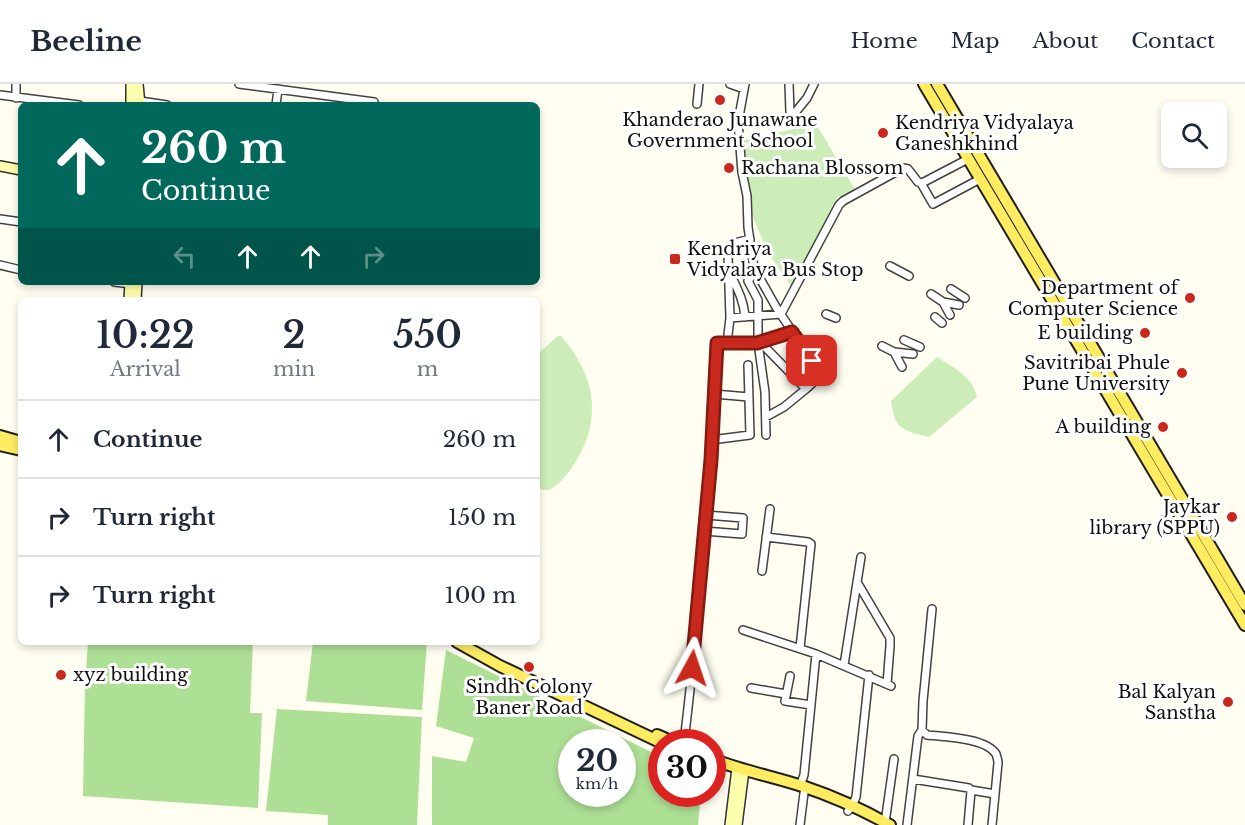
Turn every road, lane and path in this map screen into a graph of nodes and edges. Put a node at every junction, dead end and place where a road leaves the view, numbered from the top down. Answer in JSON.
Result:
{"nodes":[{"id":1,"x":16,"y":84,"type":"edge"},
{"id":2,"x":131,"y":84,"type":"edge"},
{"id":3,"x":138,"y":84,"type":"edge"},
{"id":4,"x":239,"y":84,"type":"edge"},
{"id":5,"x":699,"y":84,"type":"edge"},
{"id":6,"x":730,"y":84,"type":"edge"},
{"id":7,"x":789,"y":84,"type":"edge"},
{"id":8,"x":814,"y":84,"type":"edge"},
{"id":9,"x":924,"y":84,"type":"edge"},
{"id":10,"x":937,"y":84,"type":"edge"},
{"id":11,"x":745,"y":86,"type":"edge"},
{"id":12,"x":278,"y":89,"type":"junction"},
{"id":13,"x":0,"y":95,"type":"edge"},
{"id":14,"x":16,"y":98,"type":"junction"},
{"id":15,"x":52,"y":102,"type":"edge"},
{"id":16,"x":136,"y":102,"type":"edge"},
{"id":17,"x":137,"y":102,"type":"edge"},
{"id":18,"x":276,"y":102,"type":"edge"},
{"id":19,"x":374,"y":102,"type":"dead end"},
{"id":20,"x":697,"y":104,"type":"dead end"},
{"id":21,"x":968,"y":159,"type":"junction"},
{"id":22,"x":0,"y":166,"type":"edge"},
{"id":23,"x":18,"y":169,"type":"edge"},
{"id":24,"x":980,"y":179,"type":"junction"},
{"id":25,"x":921,"y":183,"type":"junction"},
{"id":26,"x":0,"y":219,"type":"edge"},
{"id":27,"x":18,"y":222,"type":"edge"},
{"id":28,"x":750,"y":238,"type":"junction"},
{"id":29,"x":0,"y":265,"type":"edge"},
{"id":30,"x":890,"y":266,"type":"dead end"},
{"id":31,"x":18,"y":269,"type":"edge"},
{"id":32,"x":729,"y":271,"type":"junction"},
{"id":33,"x":756,"y":272,"type":"junction"},
{"id":34,"x":909,"y":276,"type":"dead end"},
{"id":35,"x":951,"y":289,"type":"dead end"},
{"id":36,"x":931,"y":294,"type":"dead end"},
{"id":37,"x":965,"y":298,"type":"dead end"},
{"id":38,"x":943,"y":302,"type":"junction"},
{"id":39,"x":959,"y":305,"type":"dead end"},
{"id":40,"x":781,"y":314,"type":"junction"},
{"id":41,"x":826,"y":314,"type":"dead end"},
{"id":42,"x":950,"y":315,"type":"dead end"},
{"id":43,"x":759,"y":316,"type":"junction"},
{"id":44,"x":745,"y":317,"type":"junction"},
{"id":45,"x":935,"y":317,"type":"dead end"},
{"id":46,"x":730,"y":318,"type":"junction"},
{"id":47,"x":836,"y":318,"type":"dead end"},
{"id":48,"x":942,"y":323,"type":"dead end"},
{"id":49,"x":792,"y":332,"type":"junction"},
{"id":50,"x":904,"y":340,"type":"dead end"},
{"id":51,"x":759,"y":342,"type":"junction"},
{"id":52,"x":727,"y":343,"type":"junction"},
{"id":53,"x":882,"y":346,"type":"dead end"},
{"id":54,"x":920,"y":347,"type":"dead end"},
{"id":55,"x":894,"y":352,"type":"junction"},
{"id":56,"x":913,"y":354,"type":"dead end"},
{"id":57,"x":748,"y":365,"type":"dead end"},
{"id":58,"x":902,"y":367,"type":"dead end"},
{"id":59,"x":806,"y":389,"type":"junction"},
{"id":60,"x":714,"y":394,"type":"junction"},
{"id":61,"x":749,"y":397,"type":"junction"},
{"id":62,"x":766,"y":417,"type":"junction"},
{"id":63,"x":766,"y":435,"type":"dead end"},
{"id":64,"x":0,"y":436,"type":"edge"},
{"id":65,"x":711,"y":440,"type":"junction"},
{"id":66,"x":18,"y":441,"type":"edge"},
{"id":67,"x":0,"y":445,"type":"edge"},
{"id":68,"x":18,"y":449,"type":"edge"},
{"id":69,"x":770,"y":509,"type":"dead end"},
{"id":70,"x":706,"y":515,"type":"junction"},
{"id":71,"x":704,"y":531,"type":"junction"},
{"id":72,"x":766,"y":537,"type":"junction"},
{"id":73,"x":861,"y":557,"type":"dead end"},
{"id":74,"x":762,"y":571,"type":"dead end"},
{"id":75,"x":857,"y":582,"type":"junction"},
{"id":76,"x":1245,"y":605,"type":"edge"},
{"id":77,"x":932,"y":609,"type":"dead end"},
{"id":78,"x":1245,"y":625,"type":"edge"},
{"id":79,"x":743,"y":630,"type":"dead end"},
{"id":80,"x":464,"y":645,"type":"edge"},
{"id":81,"x":476,"y":645,"type":"edge"},
{"id":82,"x":800,"y":648,"type":"junction"},
{"id":83,"x":816,"y":654,"type":"junction"},
{"id":84,"x":844,"y":665,"type":"junction"},
{"id":85,"x":514,"y":669,"type":"junction"},
{"id":86,"x":869,"y":675,"type":"junction"},
{"id":87,"x":790,"y":676,"type":"dead end"},
{"id":88,"x":751,"y":688,"type":"dead end"},
{"id":89,"x":786,"y":694,"type":"junction"},
{"id":90,"x":811,"y":705,"type":"junction"},
{"id":91,"x":686,"y":729,"type":"edge"},
{"id":92,"x":922,"y":730,"type":"junction"},
{"id":93,"x":648,"y":731,"type":"edge"},
{"id":94,"x":648,"y":737,"type":"edge"},
{"id":95,"x":894,"y":759,"type":"dead end"},
{"id":96,"x":726,"y":766,"type":"edge"},
{"id":97,"x":726,"y":769,"type":"edge"},
{"id":98,"x":740,"y":772,"type":"junction"},
{"id":99,"x":913,"y":779,"type":"junction"},
{"id":100,"x":802,"y":789,"type":"junction"},
{"id":101,"x":971,"y":790,"type":"junction"},
{"id":102,"x":994,"y":794,"type":"junction"},
{"id":103,"x":850,"y":809,"type":"junction"},
{"id":104,"x":884,"y":824,"type":"edge"},
{"id":105,"x":730,"y":825,"type":"edge"},
{"id":106,"x":737,"y":825,"type":"edge"},
{"id":107,"x":800,"y":825,"type":"edge"},
{"id":108,"x":907,"y":825,"type":"edge"},
{"id":109,"x":968,"y":825,"type":"edge"},
{"id":110,"x":992,"y":825,"type":"edge"}],
"edges":[{"from":1,"to":14,"type":"street"},
{"from":2,"to":16,"type":"street"},
{"from":3,"to":17,"type":"street"},
{"from":4,"to":12,"type":"street"},
{"from":5,"to":20,"type":"street"},
{"from":6,"to":11,"type":"street"},
{"from":7,"to":8,"type":"street"},
{"from":9,"to":21,"type":"main road"},
{"from":10,"to":76,"type":"main road"},
{"from":11,"to":28,"type":"street"},
{"from":12,"to":18,"type":"street"},
{"from":12,"to":19,"type":"street"},
{"from":13,"to":14,"type":"street"},
{"from":14,"to":15,"type":"street"},
{"from":21,"to":24,"type":"main road"},
{"from":21,"to":25,"type":"street"},
{"from":22,"to":23,"type":"street"},
{"from":24,"to":25,"type":"street"},
{"from":24,"to":78,"type":"main road"},
{"from":25,"to":40,"type":"street"},
{"from":26,"to":27,"type":"street"},
{"from":28,"to":32,"type":"street"},
{"from":28,"to":33,"type":"street"},
{"from":29,"to":31,"type":"street"},
{"from":30,"to":34,"type":"street"},
{"from":32,"to":44,"type":"street"},
{"from":32,"to":46,"type":"street"},
{"from":33,"to":40,"type":"street"},
{"from":33,"to":43,"type":"street"},
{"from":35,"to":37,"type":"street"},
{"from":36,"to":38,"type":"street"},
{"from":38,"to":39,"type":"street"},
{"from":38,"to":42,"type":"street"},
{"from":40,"to":43,"type":"street"},
{"from":40,"to":49,"type":"street"},
{"from":41,"to":47,"type":"street"},
{"from":43,"to":44,"type":"street"},
{"from":43,"to":51,"type":"street"},
{"from":44,"to":46,"type":"street"},
{"from":45,"to":48,"type":"street"},
{"from":46,"to":52,"type":"street"},
{"from":49,"to":51,"type":"street"},
{"from":49,"to":59,"type":"street"},
{"from":50,"to":54,"type":"street"},
{"from":51,"to":52,"type":"street"},
{"from":51,"to":59,"type":"street"},
{"from":51,"to":62,"type":"street"},
{"from":52,"to":60,"type":"street"},
{"from":53,"to":55,"type":"street"},
{"from":55,"to":56,"type":"street"},
{"from":55,"to":58,"type":"street"},
{"from":57,"to":61,"type":"street"},
{"from":59,"to":62,"type":"street"},
{"from":60,"to":61,"type":"street"},
{"from":60,"to":65,"type":"street"},
{"from":61,"to":65,"type":"street"},
{"from":62,"to":63,"type":"street"},
{"from":64,"to":66,"type":"main road"},
{"from":65,"to":70,"type":"street"},
{"from":67,"to":68,"type":"main road"},
{"from":69,"to":72,"type":"street"},
{"from":70,"to":71,"type":"street"},
{"from":70,"to":71,"type":"street"},
{"from":71,"to":91,"type":"street"},
{"from":72,"to":74,"type":"street"},
{"from":72,"to":82,"type":"street"},
{"from":73,"to":75,"type":"street"},
{"from":75,"to":84,"type":"street"},
{"from":75,"to":86,"type":"street"},
{"from":77,"to":92,"type":"street"},
{"from":79,"to":82,"type":"street"},
{"from":80,"to":85,"type":"main road"},
{"from":81,"to":85,"type":"main road"},
{"from":82,"to":83,"type":"street"},
{"from":83,"to":84,"type":"street"},
{"from":83,"to":90,"type":"street"},
{"from":84,"to":86,"type":"street"},
{"from":85,"to":93,"type":"main road"},
{"from":85,"to":94,"type":"main road"},
{"from":86,"to":103,"type":"street"},
{"from":87,"to":89,"type":"street"},
{"from":88,"to":89,"type":"street"},
{"from":89,"to":90,"type":"street"},
{"from":90,"to":100,"type":"street"},
{"from":92,"to":99,"type":"street"},
{"from":92,"to":102,"type":"street"},
{"from":95,"to":104,"type":"street"},
{"from":96,"to":98,"type":"main road"},
{"from":97,"to":98,"type":"main road"},
{"from":98,"to":100,"type":"main road"},
{"from":98,"to":105,"type":"street"},
{"from":98,"to":106,"type":"street"},
{"from":99,"to":101,"type":"street"},
{"from":99,"to":108,"type":"street"},
{"from":100,"to":103,"type":"main road"},
{"from":100,"to":107,"type":"street"},
{"from":101,"to":102,"type":"street"},
{"from":101,"to":109,"type":"street"},
{"from":102,"to":110,"type":"street"},
{"from":103,"to":104,"type":"main road"}]}
